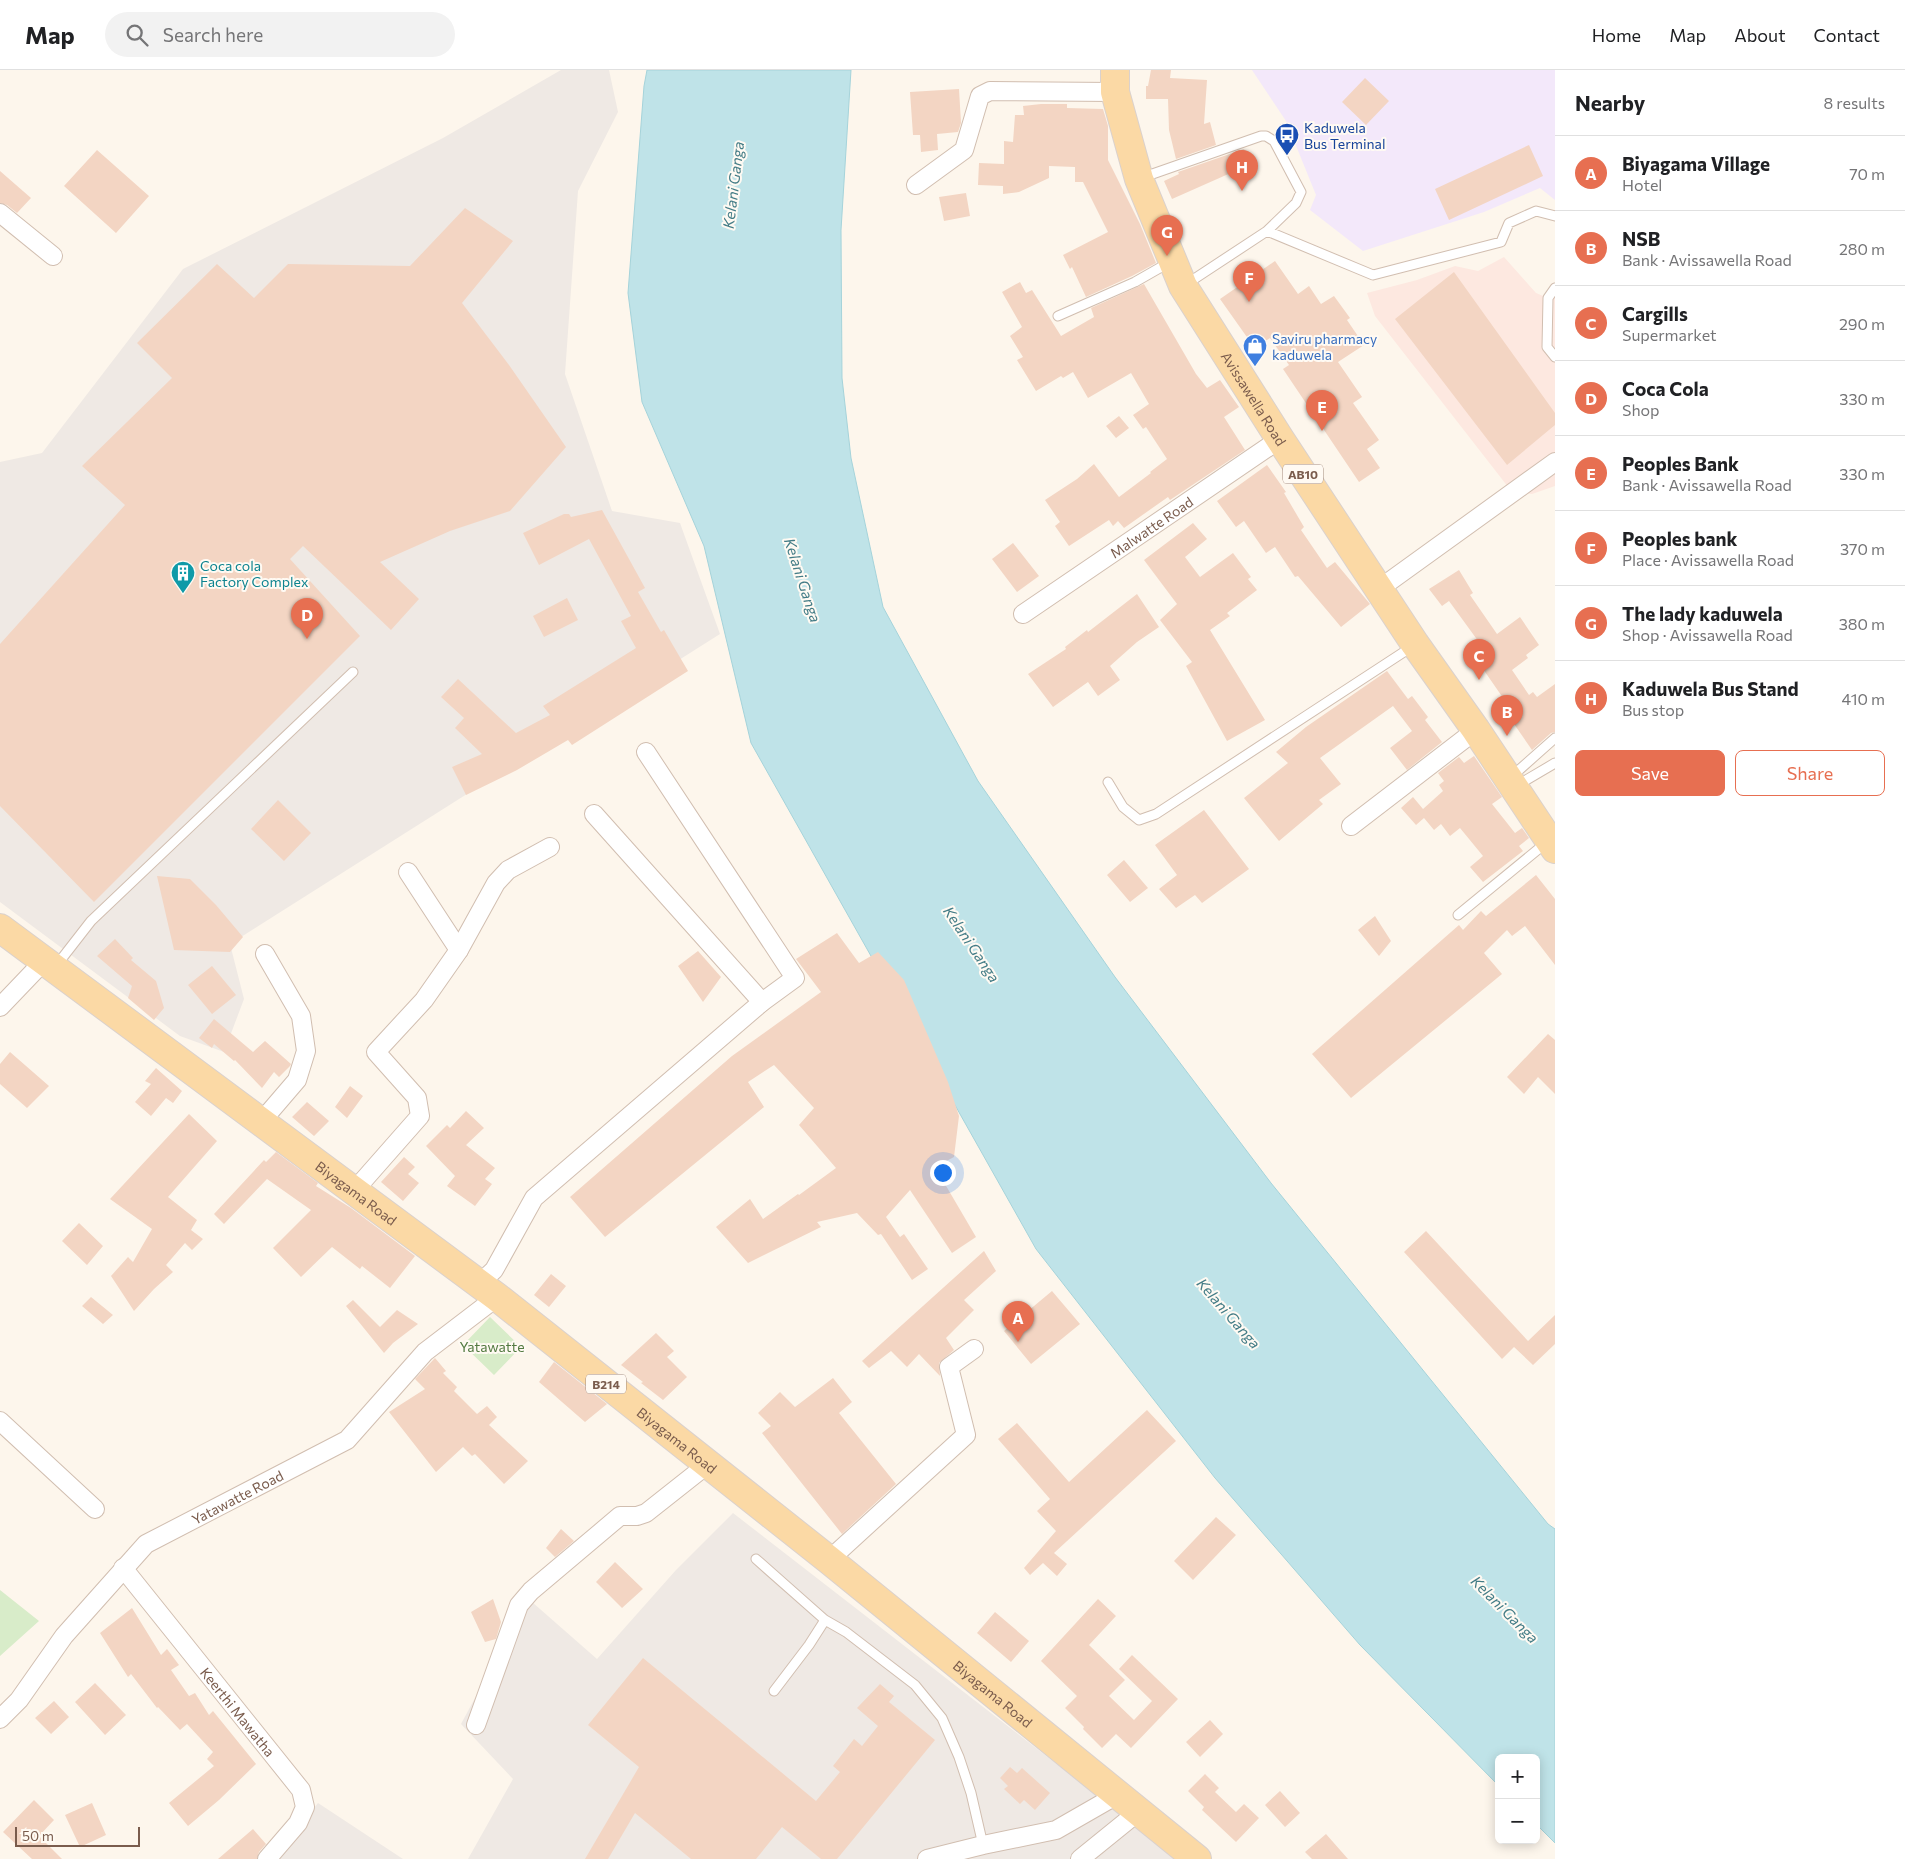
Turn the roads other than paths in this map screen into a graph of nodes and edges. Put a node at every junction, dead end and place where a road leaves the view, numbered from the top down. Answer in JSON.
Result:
{"nodes":[{"id":1,"x":1115,"y":81,"type":"edge"},
{"id":2,"x":1139,"y":179,"type":"junction"},
{"id":3,"x":916,"y":185,"type":"dead end"},
{"id":4,"x":0,"y":213,"type":"edge"},
{"id":5,"x":1555,"y":216,"type":"edge"},
{"id":6,"x":1267,"y":231,"type":"junction"},
{"id":7,"x":53,"y":256,"type":"dead end"},
{"id":8,"x":1172,"y":261,"type":"junction"},
{"id":9,"x":1183,"y":286,"type":"junction"},
{"id":10,"x":1555,"y":288,"type":"edge"},
{"id":11,"x":1058,"y":316,"type":"dead end"},
{"id":12,"x":1555,"y":356,"type":"edge"},
{"id":13,"x":1280,"y":439,"type":"junction"},
{"id":14,"x":1555,"y":462,"type":"edge"},
{"id":15,"x":1379,"y":589,"type":"junction"},
{"id":16,"x":1023,"y":614,"type":"dead end"},
{"id":17,"x":1415,"y":644,"type":"junction"},
{"id":18,"x":353,"y":672,"type":"dead end"},
{"id":19,"x":1476,"y":730,"type":"junction"},
{"id":20,"x":1555,"y":738,"type":"edge"},
{"id":21,"x":646,"y":752,"type":"dead end"},
{"id":22,"x":1555,"y":763,"type":"edge"},
{"id":23,"x":1108,"y":782,"type":"dead end"},
{"id":24,"x":1511,"y":783,"type":"junction"},
{"id":25,"x":594,"y":814,"type":"dead end"},
{"id":26,"x":1351,"y":826,"type":"dead end"},
{"id":27,"x":1551,"y":838,"type":"edge"},
{"id":28,"x":550,"y":847,"type":"dead end"},
{"id":29,"x":408,"y":872,"type":"dead end"},
{"id":30,"x":1458,"y":915,"type":"dead end"},
{"id":31,"x":0,"y":928,"type":"edge"},
{"id":32,"x":459,"y":950,"type":"junction"},
{"id":33,"x":264,"y":954,"type":"dead end"},
{"id":34,"x":49,"y":965,"type":"junction"},
{"id":35,"x":758,"y":1005,"type":"junction"},
{"id":36,"x":0,"y":1007,"type":"edge"},
{"id":37,"x":261,"y":1122,"type":"junction"},
{"id":38,"x":354,"y":1191,"type":"junction"},
{"id":39,"x":488,"y":1291,"type":"junction"},
{"id":40,"x":974,"y":1349,"type":"dead end"},
{"id":41,"x":0,"y":1421,"type":"edge"},
{"id":42,"x":708,"y":1464,"type":"junction"},
{"id":43,"x":95,"y":1509,"type":"dead end"},
{"id":44,"x":756,"y":1559,"type":"dead end"},
{"id":45,"x":829,"y":1560,"type":"junction"},
{"id":46,"x":123,"y":1568,"type":"junction"},
{"id":47,"x":825,"y":1620,"type":"junction"},
{"id":48,"x":774,"y":1691,"type":"dead end"},
{"id":49,"x":0,"y":1719,"type":"edge"},
{"id":50,"x":476,"y":1725,"type":"dead end"},
{"id":51,"x":1117,"y":1795,"type":"junction"},
{"id":52,"x":1138,"y":1812,"type":"junction"},
{"id":53,"x":983,"y":1845,"type":"junction"},
{"id":54,"x":267,"y":1859,"type":"edge"},
{"id":55,"x":927,"y":1859,"type":"edge"},
{"id":56,"x":1080,"y":1859,"type":"edge"},
{"id":57,"x":1197,"y":1859,"type":"edge"}],
"edges":[{"from":1,"to":2,"type":"main road","name":"Avissawella Road","number":"AB10"},
{"from":1,"to":3,"type":"street"},
{"from":2,"to":6,"type":"lane"},
{"from":2,"to":8,"type":"main road","name":"Avissawella Road","number":"AB10"},
{"from":4,"to":7,"type":"street"},
{"from":5,"to":6,"type":"lane"},
{"from":6,"to":9,"type":"lane"},
{"from":8,"to":9,"type":"main road","name":"Avissawella Road","number":"AB10"},
{"from":8,"to":11,"type":"lane"},
{"from":9,"to":13,"type":"main road","name":"Avissawella Road","number":"AB10"},
{"from":10,"to":12,"type":"lane"},
{"from":13,"to":15,"type":"main road","name":"Avissawella Road","number":"AB10"},
{"from":13,"to":16,"type":"street","name":"Malwatte Road"},
{"from":14,"to":15,"type":"street"},
{"from":15,"to":17,"type":"main road","name":"Avissawella Road","number":"AB10"},
{"from":17,"to":19,"type":"main road","name":"Avissawella Road","number":"AB10"},
{"from":17,"to":23,"type":"lane"},
{"from":18,"to":34,"type":"lane"},
{"from":19,"to":24,"type":"main road","name":"Avissawella Road","number":"AB10"},
{"from":19,"to":26,"type":"street"},
{"from":20,"to":24,"type":"lane"},
{"from":21,"to":35,"type":"street","name":"Yatawatte Road"},
{"from":22,"to":24,"type":"lane"},
{"from":24,"to":27,"type":"main road","name":"Avissawella Road","number":"AB10"},
{"from":25,"to":35,"type":"street"},
{"from":27,"to":30,"type":"lane"},
{"from":28,"to":32,"type":"street"},
{"from":29,"to":32,"type":"street"},
{"from":31,"to":34,"type":"main road","name":"Biyagama Road","number":"B214"},
{"from":32,"to":38,"type":"street"},
{"from":33,"to":37,"type":"street"},
{"from":34,"to":36,"type":"street"},
{"from":34,"to":37,"type":"main road","name":"Biyagama Road","number":"B214"},
{"from":35,"to":39,"type":"street","name":"Yatawatte Road"},
{"from":37,"to":38,"type":"main road","name":"Biyagama Road","number":"B214"},
{"from":38,"to":39,"type":"main road","name":"Biyagama Road","number":"B214"},
{"from":39,"to":42,"type":"main road","name":"Biyagama Road","number":"B214"},
{"from":39,"to":46,"type":"street","name":"Yatawatte Road"},
{"from":40,"to":45,"type":"street"},
{"from":41,"to":43,"type":"street"},
{"from":42,"to":45,"type":"main road","name":"Biyagama Road","number":"B214"},
{"from":42,"to":50,"type":"street"},
{"from":44,"to":47,"type":"lane"},
{"from":45,"to":51,"type":"main road","name":"Biyagama Road","number":"B214"},
{"from":46,"to":49,"type":"street","name":"Yatawatte Road"},
{"from":46,"to":54,"type":"street","name":"Keerthi Mawatha"},
{"from":47,"to":48,"type":"lane"},
{"from":47,"to":53,"type":"lane"},
{"from":51,"to":52,"type":"main road","name":"Biyagama Road","number":"B214"},
{"from":51,"to":53,"type":"street"},
{"from":52,"to":56,"type":"street"},
{"from":52,"to":57,"type":"main road","name":"Biyagama Road","number":"B214"},
{"from":53,"to":55,"type":"street"}]}
